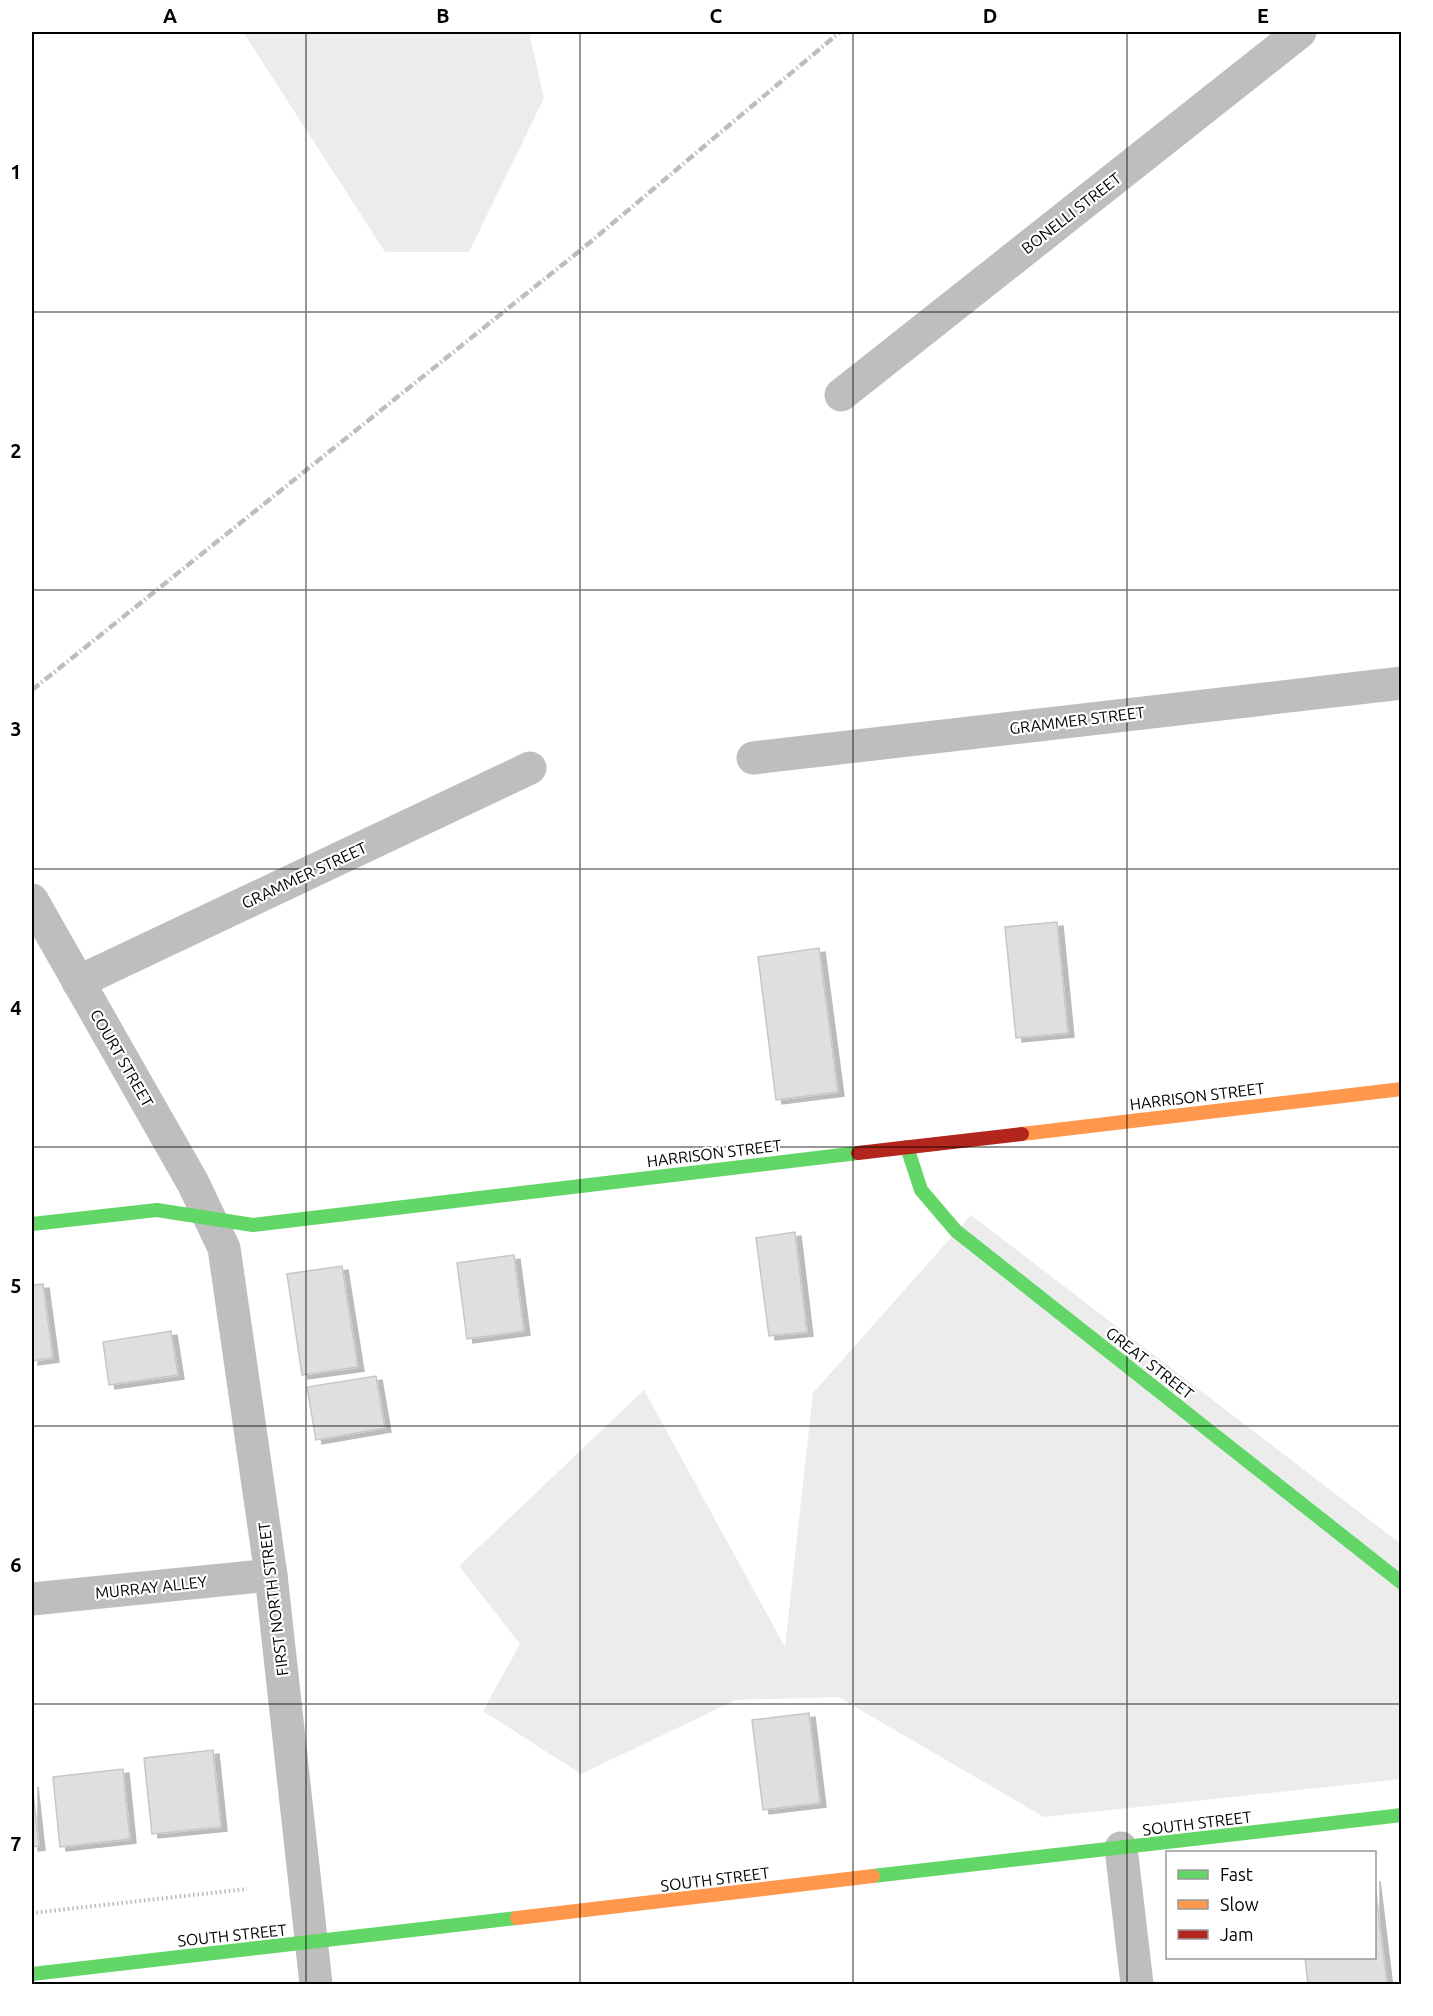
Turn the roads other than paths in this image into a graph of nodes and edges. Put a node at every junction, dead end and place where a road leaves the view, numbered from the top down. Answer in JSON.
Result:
{"nodes":[{"id":1,"x":1300,"y":32,"type":"edge"},
{"id":2,"x":841,"y":395,"type":"dead end"},
{"id":3,"x":1401,"y":682,"type":"edge"},
{"id":4,"x":753,"y":758,"type":"dead end"},
{"id":5,"x":530,"y":768,"type":"dead end"},
{"id":6,"x":32,"y":900,"type":"edge"},
{"id":7,"x":78,"y":982,"type":"junction"},
{"id":8,"x":1401,"y":1089,"type":"edge"},
{"id":9,"x":907,"y":1147,"type":"junction"},
{"id":10,"x":209,"y":1218,"type":"junction"},
{"id":11,"x":32,"y":1224,"type":"edge"},
{"id":12,"x":271,"y":1575,"type":"junction"},
{"id":13,"x":1401,"y":1583,"type":"edge"},
{"id":14,"x":32,"y":1599,"type":"edge"},
{"id":15,"x":1401,"y":1815,"type":"edge"},
{"id":16,"x":1121,"y":1848,"type":"junction"},
{"id":17,"x":311,"y":1942,"type":"junction"},
{"id":18,"x":32,"y":1974,"type":"edge"},
{"id":19,"x":316,"y":1984,"type":"edge"},
{"id":20,"x":1137,"y":1984,"type":"edge"}],
"edges":[{"from":1,"to":2,"type":"street","name":"BONELLI STREET"},
{"from":3,"to":4,"type":"street","name":"GRAMMER STREET"},
{"from":5,"to":7,"type":"street","name":"GRAMMER STREET"},
{"from":6,"to":7,"type":"street","name":"COURT STREET"},
{"from":7,"to":10,"type":"street","name":"COURT STREET"},
{"from":8,"to":9,"type":"street","name":"HARRISON STREET"},
{"from":9,"to":10,"type":"street","name":"HARRISON STREET"},
{"from":9,"to":13,"type":"street","name":"GREAT STREET"},
{"from":10,"to":11,"type":"street","name":"HARRISON STREET"},
{"from":10,"to":12,"type":"street","name":"FIRST NORTH STREET"},
{"from":12,"to":14,"type":"street","name":"MURRAY ALLEY"},
{"from":12,"to":17,"type":"street","name":"FIRST NORTH STREET"},
{"from":15,"to":16,"type":"street","name":"SOUTH STREET"},
{"from":16,"to":17,"type":"street","name":"SOUTH STREET"},
{"from":16,"to":20,"type":"street"},
{"from":17,"to":18,"type":"street","name":"SOUTH STREET"},
{"from":17,"to":19,"type":"street","name":"FIRST NORTH STREET"}]}
